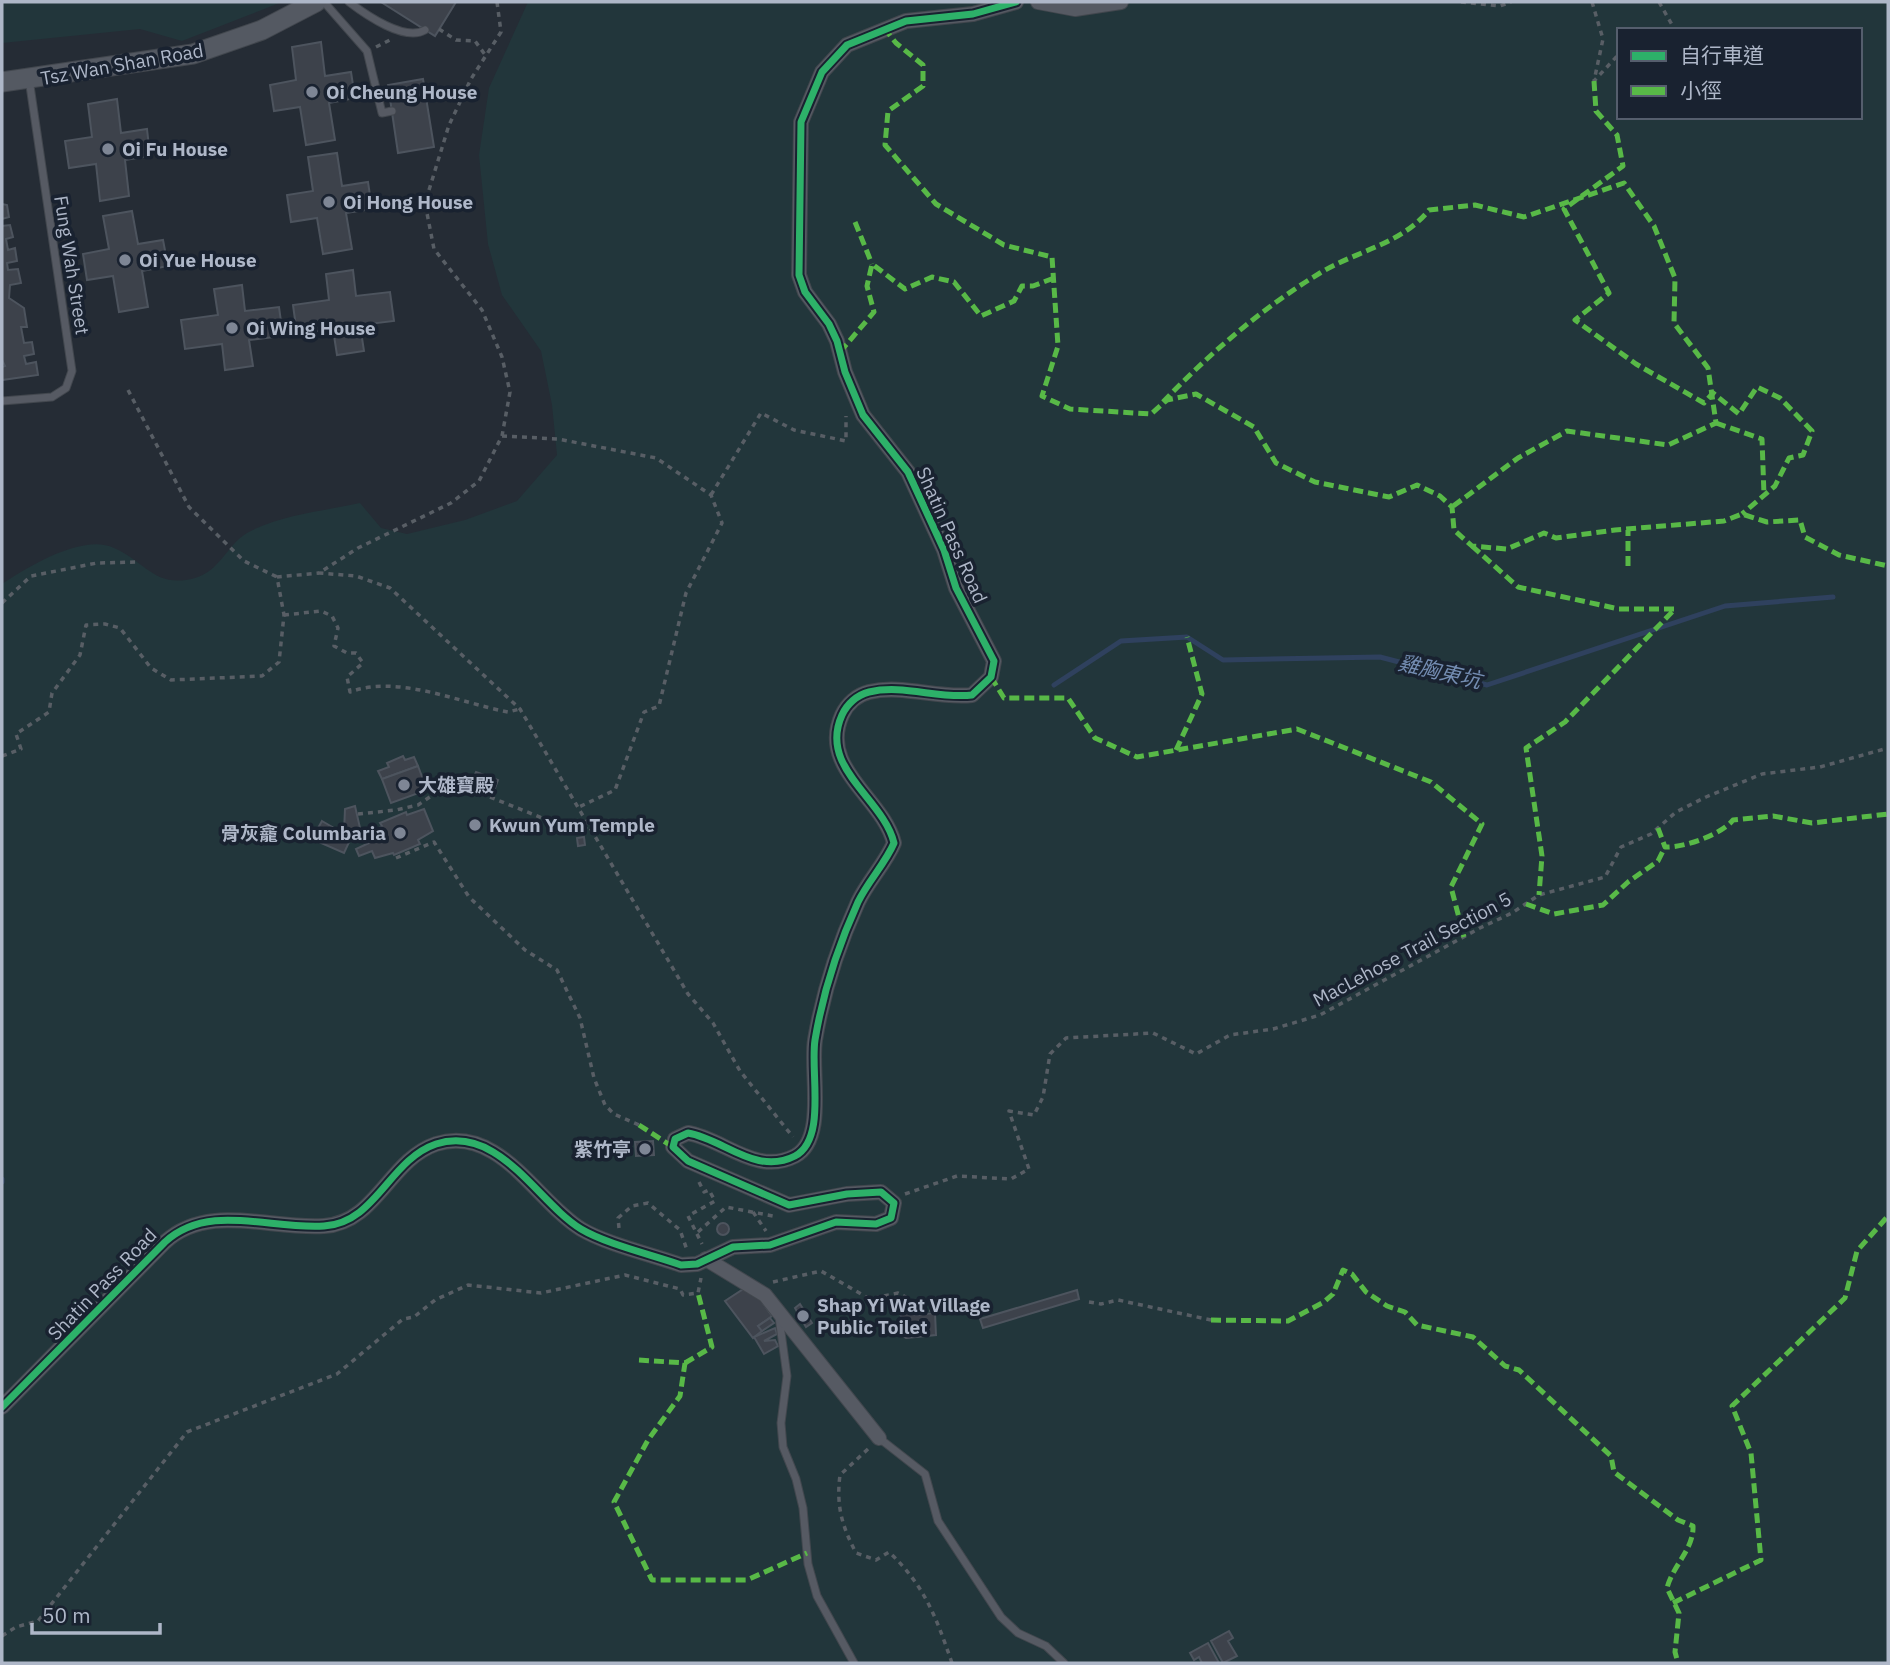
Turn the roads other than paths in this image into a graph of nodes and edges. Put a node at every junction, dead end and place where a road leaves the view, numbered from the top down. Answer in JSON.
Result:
{"nodes":[{"id":1,"x":316,"y":2,"type":"edge"},
{"id":2,"x":324,"y":2,"type":"edge"},
{"id":3,"x":349,"y":2,"type":"edge"},
{"id":4,"x":1016,"y":2,"type":"edge"},
{"id":5,"x":1038,"y":2,"type":"edge"},
{"id":6,"x":1121,"y":2,"type":"edge"},
{"id":7,"x":425,"y":30,"type":"dead end"},
{"id":8,"x":29,"y":79,"type":"junction"},
{"id":9,"x":2,"y":82,"type":"edge"},
{"id":10,"x":392,"y":111,"type":"dead end"},
{"id":11,"x":2,"y":401,"type":"edge"},
{"id":12,"x":706,"y":1259,"type":"junction"},
{"id":13,"x":779,"y":1313,"type":"junction"},
{"id":14,"x":2,"y":1407,"type":"edge"},
{"id":15,"x":879,"y":1438,"type":"joint"},
{"id":16,"x":854,"y":1663,"type":"edge"},
{"id":17,"x":1064,"y":1663,"type":"edge"}],
"edges":[{"from":1,"to":8,"type":"main road","name":"Tsz Wan Shan Road"},
{"from":2,"to":10,"type":"lane"},
{"from":3,"to":7,"type":"lane"},
{"from":4,"to":12,"type":"street","name":"Shatin Pass Road"},
{"from":5,"to":6,"type":"street"},
{"from":8,"to":9,"type":"main road","name":"Tsz Wan Shan Road"},
{"from":8,"to":11,"type":"lane","name":"Fung Wah Street"},
{"from":12,"to":13,"type":"street"},
{"from":12,"to":14,"type":"street","name":"Shatin Pass Road"},
{"from":13,"to":15,"type":"street"},
{"from":13,"to":16,"type":"lane"},
{"from":15,"to":17,"type":"lane"}]}
